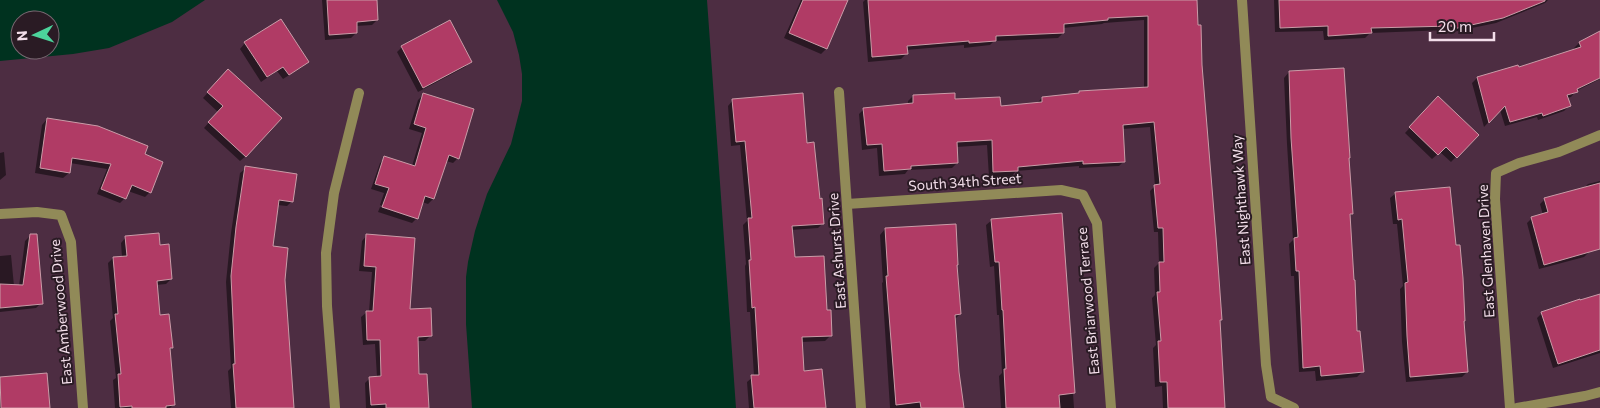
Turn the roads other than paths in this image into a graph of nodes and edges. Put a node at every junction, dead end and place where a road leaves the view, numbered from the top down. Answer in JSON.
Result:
{"nodes":[{"id":1,"x":1242,"y":0,"type":"edge"},
{"id":2,"x":839,"y":92,"type":"dead end"},
{"id":3,"x":359,"y":93,"type":"dead end"},
{"id":4,"x":1600,"y":135,"type":"edge"},
{"id":5,"x":1084,"y":195,"type":"joint"},
{"id":6,"x":847,"y":204,"type":"junction"},
{"id":7,"x":0,"y":214,"type":"edge"},
{"id":8,"x":1600,"y":392,"type":"edge"},
{"id":9,"x":83,"y":408,"type":"edge"},
{"id":10,"x":335,"y":408,"type":"edge"},
{"id":11,"x":861,"y":408,"type":"edge"},
{"id":12,"x":1110,"y":408,"type":"edge"},
{"id":13,"x":1294,"y":408,"type":"edge"},
{"id":14,"x":1510,"y":408,"type":"edge"},
{"id":15,"x":1516,"y":408,"type":"edge"}],
"edges":[{"from":1,"to":13,"type":"street","name":"East Nighthawk Way"},
{"from":2,"to":6,"type":"street","name":"East Ashurst Drive"},
{"from":3,"to":10,"type":"street"},
{"from":4,"to":14,"type":"street","name":"East Glenhaven Drive"},
{"from":5,"to":6,"type":"street","name":"South 34th Street"},
{"from":5,"to":12,"type":"street","name":"East Briarwood Terrace"},
{"from":6,"to":11,"type":"street","name":"East Ashurst Drive"},
{"from":7,"to":9,"type":"street","name":"East Amberwood Drive"},
{"from":8,"to":15,"type":"street"}]}
